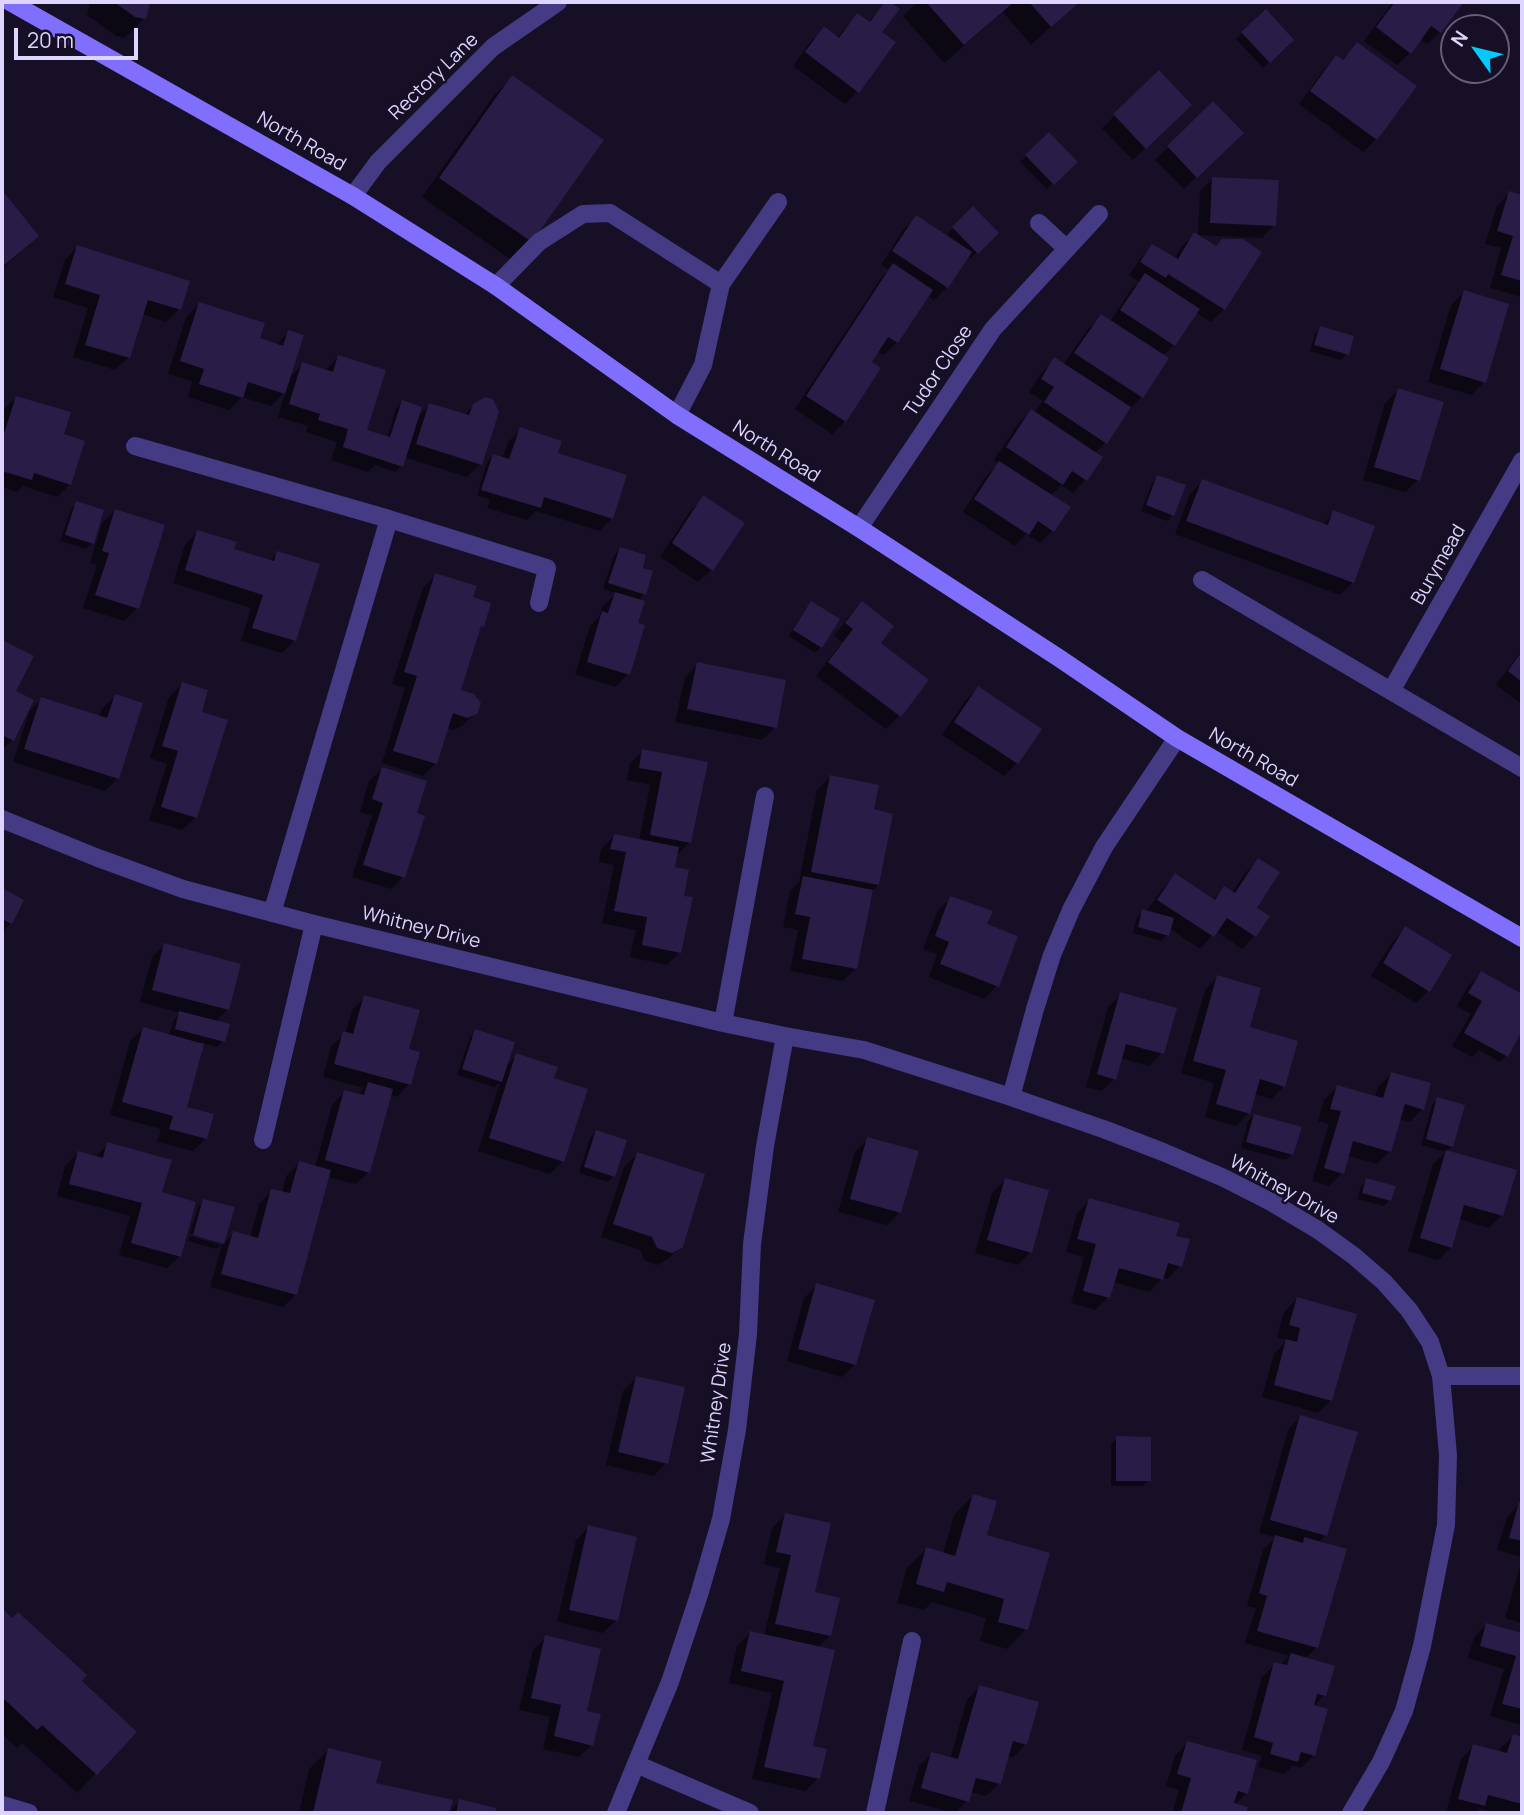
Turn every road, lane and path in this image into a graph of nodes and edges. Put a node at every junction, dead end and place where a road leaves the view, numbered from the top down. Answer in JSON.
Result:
{"nodes":[{"id":1,"x":9,"y":2,"type":"edge"},
{"id":2,"x":558,"y":2,"type":"edge"},
{"id":3,"x":353,"y":196,"type":"junction"},
{"id":4,"x":778,"y":202,"type":"dead end"},
{"id":5,"x":1099,"y":214,"type":"dead end"},
{"id":6,"x":1039,"y":223,"type":"dead end"},
{"id":7,"x":1067,"y":248,"type":"junction"},
{"id":8,"x":721,"y":284,"type":"junction"},
{"id":9,"x":496,"y":286,"type":"junction"},
{"id":10,"x":677,"y":415,"type":"junction"},
{"id":11,"x":135,"y":446,"type":"dead end"},
{"id":12,"x":1522,"y":461,"type":"edge"},
{"id":13,"x":388,"y":519,"type":"junction"},
{"id":14,"x":859,"y":528,"type":"junction"},
{"id":15,"x":1202,"y":580,"type":"dead end"},
{"id":16,"x":539,"y":603,"type":"dead end"},
{"id":17,"x":1391,"y":691,"type":"junction"},
{"id":18,"x":1177,"y":738,"type":"junction"},
{"id":19,"x":1522,"y":768,"type":"edge"},
{"id":20,"x":765,"y":796,"type":"dead end"},
{"id":21,"x":2,"y":819,"type":"edge"},
{"id":22,"x":272,"y":913,"type":"junction"},
{"id":23,"x":314,"y":924,"type":"junction"},
{"id":24,"x":1522,"y":938,"type":"edge"},
{"id":25,"x":723,"y":1023,"type":"junction"},
{"id":26,"x":785,"y":1036,"type":"junction"},
{"id":27,"x":1011,"y":1097,"type":"junction"},
{"id":28,"x":263,"y":1140,"type":"dead end"},
{"id":29,"x":1441,"y":1376,"type":"junction"},
{"id":30,"x":1522,"y":1376,"type":"edge"},
{"id":31,"x":912,"y":1641,"type":"dead end"},
{"id":32,"x":636,"y":1764,"type":"junction"},
{"id":33,"x":2,"y":1805,"type":"edge"},
{"id":34,"x":29,"y":1813,"type":"edge"},
{"id":35,"x":616,"y":1813,"type":"edge"},
{"id":36,"x":750,"y":1813,"type":"edge"},
{"id":37,"x":875,"y":1813,"type":"edge"},
{"id":38,"x":1351,"y":1813,"type":"edge"}],
"edges":[{"from":1,"to":3,"type":"main road","name":"North Road"},
{"from":2,"to":3,"type":"street","name":"Rectory Lane"},
{"from":3,"to":9,"type":"main road","name":"North Road"},
{"from":4,"to":8,"type":"street"},
{"from":5,"to":7,"type":"street","name":"Tudor Close"},
{"from":6,"to":7,"type":"street"},
{"from":7,"to":14,"type":"street","name":"Tudor Close"},
{"from":8,"to":9,"type":"street"},
{"from":8,"to":10,"type":"street"},
{"from":9,"to":10,"type":"main road","name":"North Road"},
{"from":10,"to":14,"type":"main road","name":"North Road"},
{"from":11,"to":13,"type":"street"},
{"from":12,"to":17,"type":"street","name":"Burymead"},
{"from":13,"to":16,"type":"street"},
{"from":13,"to":22,"type":"street"},
{"from":14,"to":18,"type":"main road","name":"North Road"},
{"from":15,"to":17,"type":"street"},
{"from":17,"to":19,"type":"street"},
{"from":18,"to":24,"type":"main road","name":"North Road"},
{"from":18,"to":27,"type":"street"},
{"from":20,"to":25,"type":"street"},
{"from":21,"to":22,"type":"street","name":"Whitney Drive"},
{"from":22,"to":23,"type":"street","name":"Whitney Drive"},
{"from":23,"to":25,"type":"street","name":"Whitney Drive"},
{"from":23,"to":28,"type":"street"},
{"from":25,"to":26,"type":"street","name":"Whitney Drive"},
{"from":26,"to":27,"type":"street","name":"Whitney Drive"},
{"from":26,"to":32,"type":"street","name":"Whitney Drive"},
{"from":27,"to":29,"type":"street","name":"Whitney Drive"},
{"from":29,"to":30,"type":"street"},
{"from":29,"to":38,"type":"street","name":"Whitney Drive"},
{"from":31,"to":37,"type":"street"},
{"from":32,"to":35,"type":"street","name":"Whitney Drive"},
{"from":32,"to":36,"type":"street"},
{"from":33,"to":34,"type":"street"}]}
